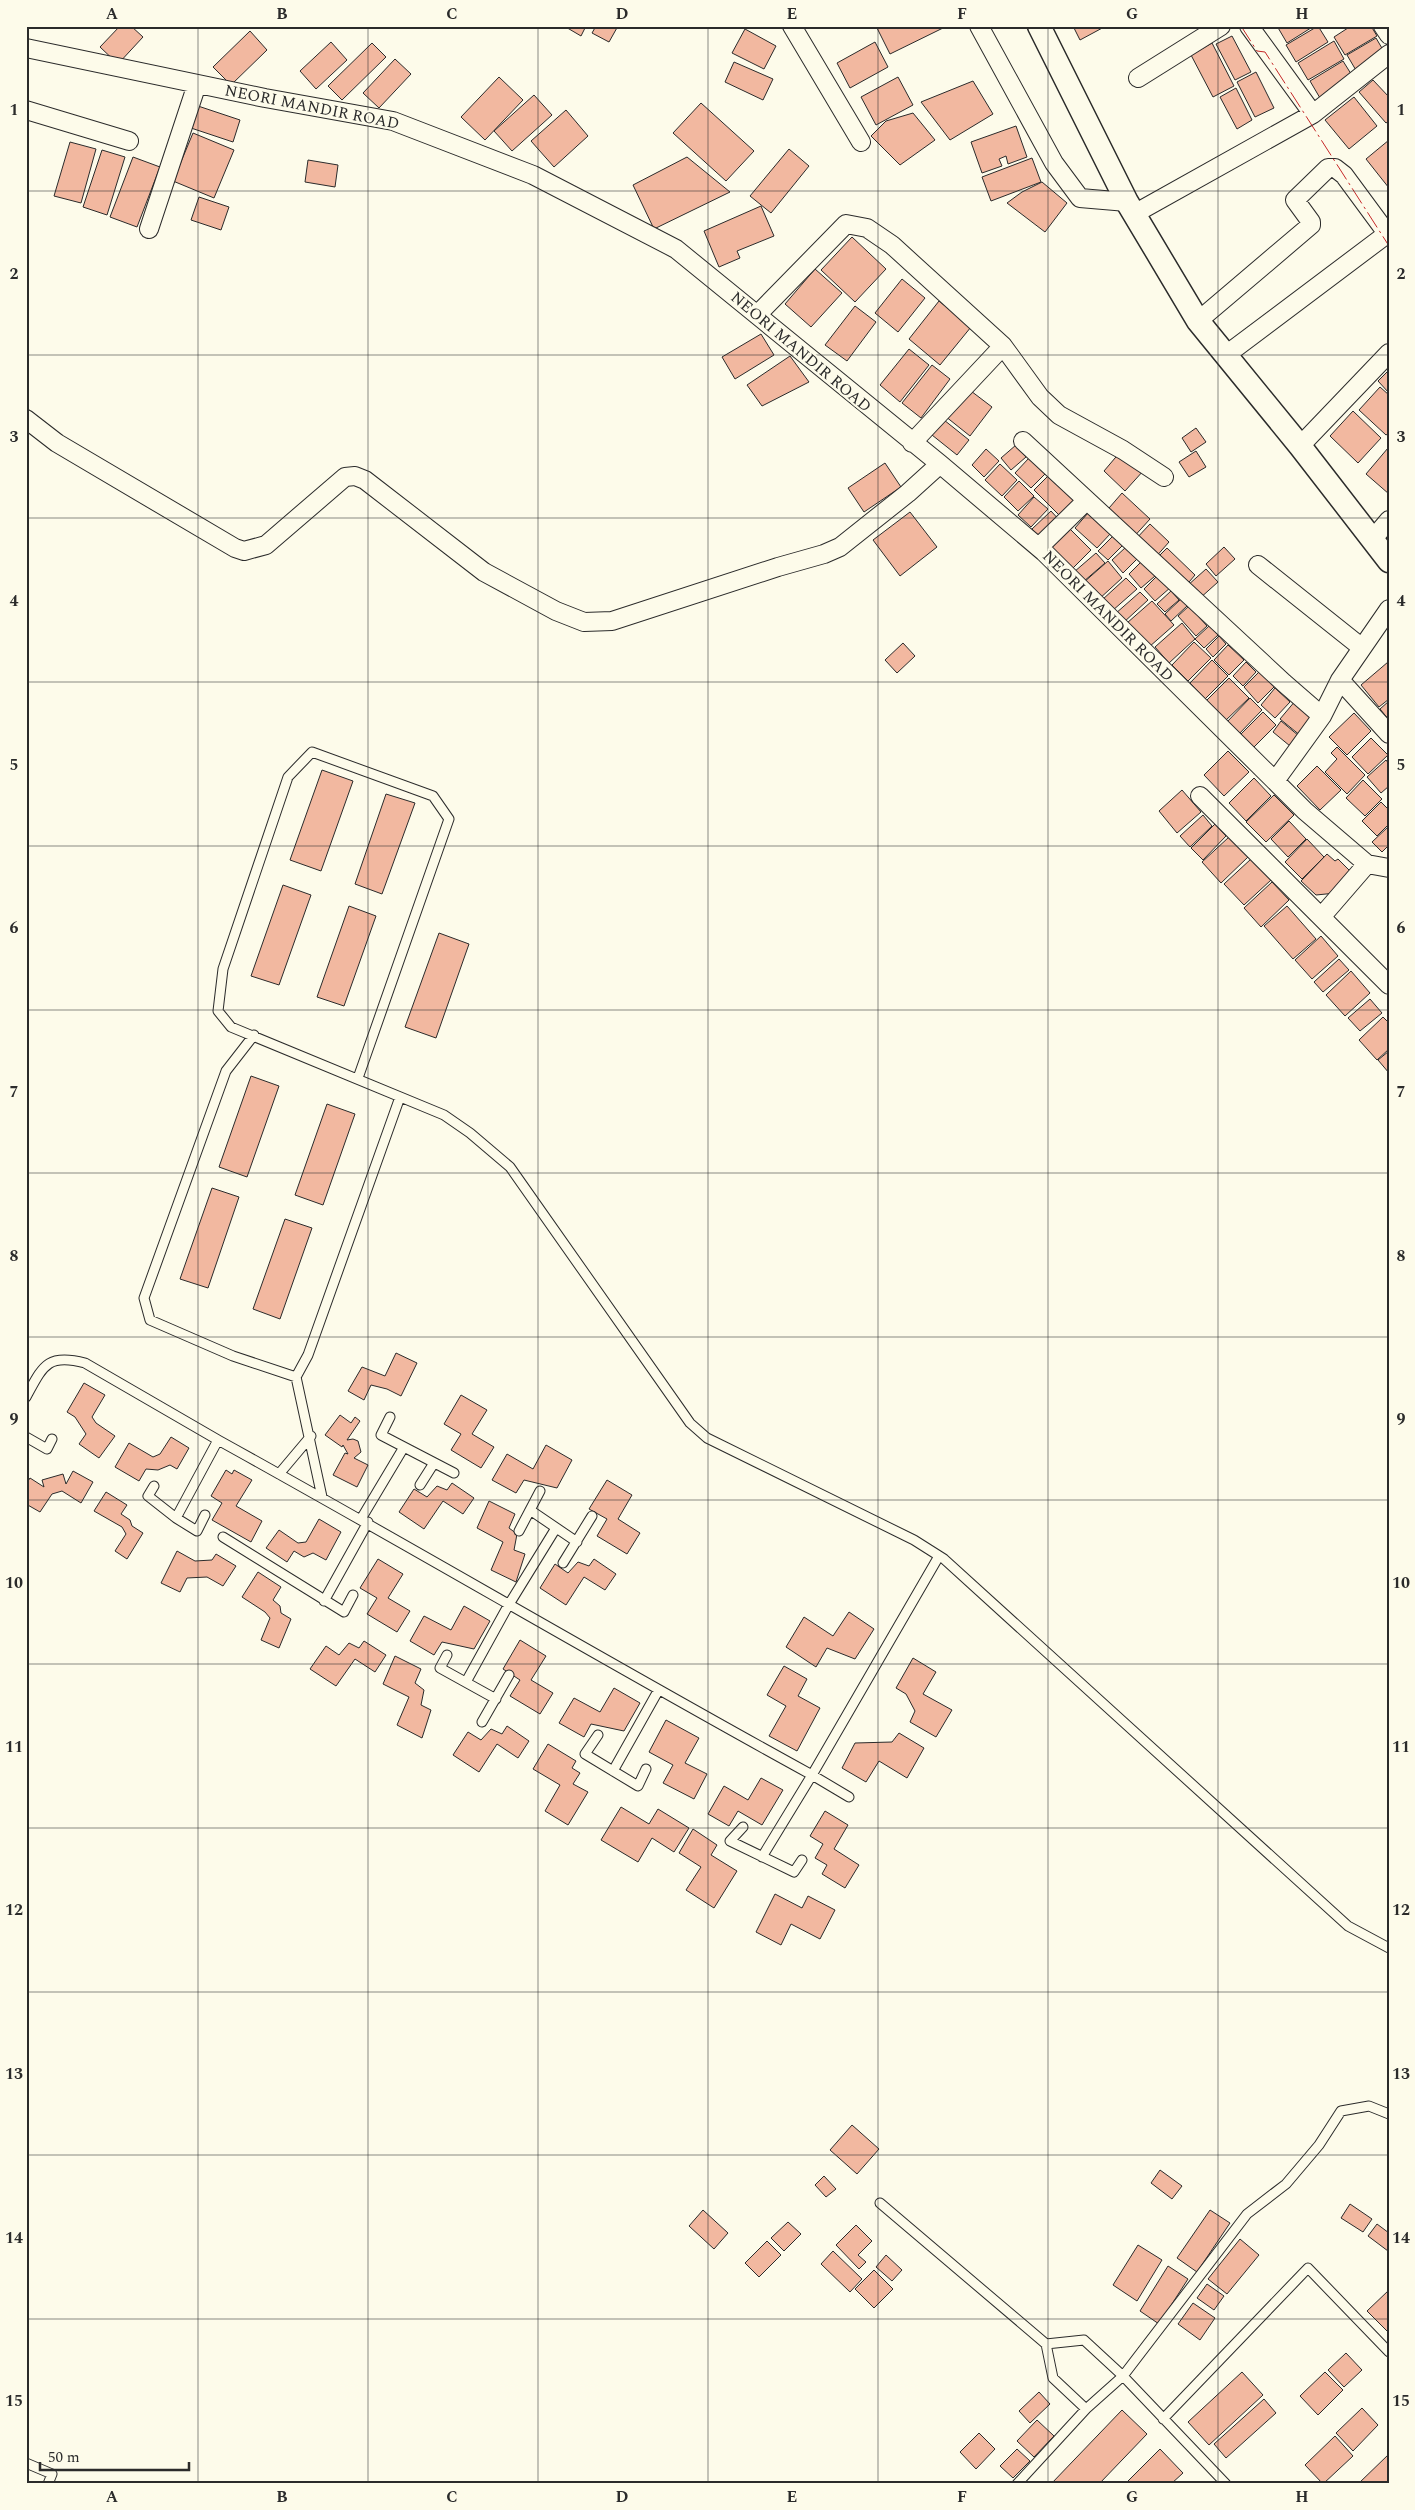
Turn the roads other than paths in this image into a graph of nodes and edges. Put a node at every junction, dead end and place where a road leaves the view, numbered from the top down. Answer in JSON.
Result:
{"nodes":[{"id":1,"x":980,"y":26,"type":"edge"},
{"id":2,"x":1039,"y":26,"type":"edge"},
{"id":3,"x":1221,"y":26,"type":"edge"},
{"id":4,"x":1249,"y":26,"type":"edge"},
{"id":5,"x":1383,"y":26,"type":"edge"},
{"id":6,"x":788,"y":28,"type":"edge"},
{"id":7,"x":1389,"y":35,"type":"edge"},
{"id":8,"x":26,"y":48,"type":"edge"},
{"id":9,"x":1389,"y":54,"type":"edge"},
{"id":10,"x":1138,"y":78,"type":"dead end"},
{"id":11,"x":197,"y":84,"type":"junction"},
{"id":12,"x":26,"y":110,"type":"edge"},
{"id":13,"x":1313,"y":114,"type":"junction"},
{"id":14,"x":129,"y":141,"type":"dead end"},
{"id":15,"x":861,"y":142,"type":"dead end"},
{"id":16,"x":1131,"y":208,"type":"junction"},
{"id":17,"x":149,"y":229,"type":"dead end"},
{"id":18,"x":1388,"y":235,"type":"edge"},
{"id":19,"x":757,"y":315,"type":"junction"},
{"id":20,"x":1198,"y":321,"type":"junction"},
{"id":21,"x":1003,"y":346,"type":"junction"},
{"id":22,"x":1389,"y":353,"type":"edge"},
{"id":23,"x":1226,"y":355,"type":"junction"},
{"id":24,"x":26,"y":419,"type":"edge"},
{"id":25,"x":1023,"y":441,"type":"dead end"},
{"id":26,"x":912,"y":443,"type":"junction"},
{"id":27,"x":1300,"y":446,"type":"junction"},
{"id":28,"x":940,"y":464,"type":"junction"},
{"id":29,"x":1164,"y":477,"type":"dead end"},
{"id":30,"x":1086,"y":501,"type":"junction"},
{"id":31,"x":1389,"y":520,"type":"edge"},
{"id":32,"x":1372,"y":540,"type":"junction"},
{"id":33,"x":1038,"y":547,"type":"junction"},
{"id":34,"x":1389,"y":561,"type":"edge"},
{"id":35,"x":1258,"y":566,"type":"dead end"},
{"id":36,"x":1389,"y":609,"type":"edge"},
{"id":37,"x":1361,"y":647,"type":"junction"},
{"id":38,"x":1340,"y":680,"type":"junction"},
{"id":39,"x":1322,"y":716,"type":"junction"},
{"id":40,"x":1389,"y":734,"type":"edge"},
{"id":41,"x":1275,"y":781,"type":"junction"},
{"id":42,"x":1200,"y":796,"type":"dead end"},
{"id":43,"x":1367,"y":864,"type":"junction"},
{"id":44,"x":1389,"y":868,"type":"edge"},
{"id":45,"x":1322,"y":916,"type":"junction"},
{"id":46,"x":1389,"y":985,"type":"edge"},
{"id":47,"x":254,"y":1035,"type":"junction"},
{"id":48,"x":358,"y":1078,"type":"junction"},
{"id":49,"x":400,"y":1097,"type":"junction"},
{"id":50,"x":296,"y":1376,"type":"junction"},
{"id":51,"x":26,"y":1397,"type":"edge"},
{"id":52,"x":390,"y":1417,"type":"dead end"},
{"id":53,"x":311,"y":1436,"type":"junction"},
{"id":54,"x":26,"y":1437,"type":"edge"},
{"id":55,"x":52,"y":1439,"type":"dead end"},
{"id":56,"x":218,"y":1440,"type":"junction"},
{"id":57,"x":404,"y":1447,"type":"junction"},
{"id":58,"x":434,"y":1463,"type":"junction"},
{"id":59,"x":454,"y":1473,"type":"dead end"},
{"id":60,"x":279,"y":1474,"type":"junction"},
{"id":61,"x":420,"y":1485,"type":"dead end"},
{"id":62,"x":154,"y":1486,"type":"dead end"},
{"id":63,"x":540,"y":1491,"type":"dead end"},
{"id":64,"x":322,"y":1497,"type":"junction"},
{"id":65,"x":530,"y":1510,"type":"junction"},
{"id":66,"x":206,"y":1515,"type":"dead end"},
{"id":67,"x":592,"y":1516,"type":"dead end"},
{"id":68,"x":176,"y":1518,"type":"junction"},
{"id":69,"x":364,"y":1521,"type":"junction"},
{"id":70,"x":556,"y":1528,"type":"junction"},
{"id":71,"x":519,"y":1531,"type":"dead end"},
{"id":72,"x":223,"y":1537,"type":"dead end"},
{"id":73,"x":577,"y":1542,"type":"junction"},
{"id":74,"x":940,"y":1556,"type":"junction"},
{"id":75,"x":564,"y":1563,"type":"dead end"},
{"id":76,"x":352,"y":1595,"type":"dead end"},
{"id":77,"x":324,"y":1601,"type":"junction"},
{"id":78,"x":508,"y":1606,"type":"junction"},
{"id":79,"x":447,"y":1655,"type":"dead end"},
{"id":80,"x":509,"y":1675,"type":"dead end"},
{"id":81,"x":466,"y":1682,"type":"junction"},
{"id":82,"x":658,"y":1691,"type":"junction"},
{"id":83,"x":496,"y":1698,"type":"junction"},
{"id":84,"x":482,"y":1722,"type":"dead end"},
{"id":85,"x":598,"y":1735,"type":"dead end"},
{"id":86,"x":646,"y":1769,"type":"dead end"},
{"id":87,"x":613,"y":1771,"type":"junction"},
{"id":88,"x":812,"y":1775,"type":"junction"},
{"id":89,"x":848,"y":1797,"type":"dead end"},
{"id":90,"x":744,"y":1827,"type":"dead end"},
{"id":91,"x":762,"y":1857,"type":"junction"},
{"id":92,"x":802,"y":1860,"type":"dead end"},
{"id":93,"x":1389,"y":1948,"type":"edge"},
{"id":94,"x":1389,"y":2114,"type":"edge"},
{"id":95,"x":880,"y":2203,"type":"dead end"},
{"id":96,"x":1046,"y":2344,"type":"junction"},
{"id":97,"x":1389,"y":2352,"type":"edge"},
{"id":98,"x":1123,"y":2376,"type":"junction"},
{"id":99,"x":1086,"y":2410,"type":"junction"},
{"id":100,"x":1163,"y":2419,"type":"junction"},
{"id":101,"x":26,"y":2463,"type":"edge"},
{"id":102,"x":48,"y":2484,"type":"edge"},
{"id":103,"x":1017,"y":2484,"type":"edge"},
{"id":104,"x":1226,"y":2484,"type":"edge"}],
"edges":[{"from":1,"to":16,"type":"street"},
{"from":2,"to":16,"type":"street"},
{"from":3,"to":10,"type":"street"},
{"from":4,"to":13,"type":"street"},
{"from":5,"to":7,"type":"street"},
{"from":6,"to":15,"type":"street"},
{"from":8,"to":11,"type":"street","name":"NEORI MANDIR ROAD"},
{"from":9,"to":13,"type":"street"},
{"from":11,"to":17,"type":"street"},
{"from":11,"to":19,"type":"street","name":"NEORI MANDIR ROAD"},
{"from":12,"to":14,"type":"street"},
{"from":13,"to":16,"type":"street"},
{"from":16,"to":20,"type":"street"},
{"from":18,"to":20,"type":"street"},
{"from":18,"to":23,"type":"street"},
{"from":19,"to":21,"type":"street"},
{"from":19,"to":26,"type":"street","name":"NEORI MANDIR ROAD"},
{"from":20,"to":23,"type":"street"},
{"from":21,"to":26,"type":"street"},
{"from":21,"to":29,"type":"street"},
{"from":22,"to":27,"type":"street"},
{"from":23,"to":27,"type":"street"},
{"from":24,"to":28,"type":"street"},
{"from":25,"to":30,"type":"street"},
{"from":26,"to":28,"type":"street","name":"NEORI MANDIR ROAD"},
{"from":27,"to":32,"type":"street"},
{"from":28,"to":33,"type":"street","name":"NEORI MANDIR ROAD"},
{"from":30,"to":33,"type":"street"},
{"from":30,"to":39,"type":"street"},
{"from":31,"to":32,"type":"street"},
{"from":32,"to":34,"type":"street"},
{"from":33,"to":41,"type":"street","name":"NEORI MANDIR ROAD"},
{"from":35,"to":37,"type":"street"},
{"from":36,"to":37,"type":"street"},
{"from":37,"to":38,"type":"street"},
{"from":38,"to":39,"type":"street"},
{"from":38,"to":40,"type":"street"},
{"from":39,"to":41,"type":"street"},
{"from":41,"to":43,"type":"street","name":"NEORI MANDIR ROAD"},
{"from":42,"to":45,"type":"street"},
{"from":43,"to":44,"type":"street"},
{"from":43,"to":45,"type":"street"},
{"from":45,"to":46,"type":"street"},
{"from":47,"to":48,"type":"lane"},
{"from":47,"to":48,"type":"lane"},
{"from":47,"to":50,"type":"lane"},
{"from":48,"to":49,"type":"lane"},
{"from":49,"to":50,"type":"lane"},
{"from":49,"to":74,"type":"lane"},
{"from":50,"to":53,"type":"lane"},
{"from":51,"to":56,"type":"lane"},
{"from":52,"to":57,"type":"lane"},
{"from":53,"to":60,"type":"lane"},
{"from":53,"to":64,"type":"lane"},
{"from":54,"to":55,"type":"lane"},
{"from":56,"to":60,"type":"lane"},
{"from":56,"to":68,"type":"lane"},
{"from":57,"to":58,"type":"lane"},
{"from":57,"to":69,"type":"lane"},
{"from":58,"to":59,"type":"lane"},
{"from":58,"to":61,"type":"lane"},
{"from":60,"to":64,"type":"lane"},
{"from":62,"to":68,"type":"lane"},
{"from":63,"to":65,"type":"lane"},
{"from":64,"to":69,"type":"lane"},
{"from":65,"to":70,"type":"lane"},
{"from":65,"to":71,"type":"lane"},
{"from":66,"to":68,"type":"lane"},
{"from":67,"to":73,"type":"lane"},
{"from":69,"to":77,"type":"lane"},
{"from":69,"to":78,"type":"lane"},
{"from":70,"to":73,"type":"lane"},
{"from":70,"to":78,"type":"lane"},
{"from":72,"to":77,"type":"lane"},
{"from":73,"to":75,"type":"lane"},
{"from":74,"to":88,"type":"lane"},
{"from":74,"to":93,"type":"lane"},
{"from":76,"to":77,"type":"lane"},
{"from":78,"to":81,"type":"lane"},
{"from":78,"to":82,"type":"lane"},
{"from":79,"to":81,"type":"lane"},
{"from":80,"to":83,"type":"lane"},
{"from":81,"to":83,"type":"lane"},
{"from":82,"to":87,"type":"lane"},
{"from":82,"to":88,"type":"lane"},
{"from":83,"to":84,"type":"lane"},
{"from":85,"to":87,"type":"lane"},
{"from":86,"to":87,"type":"lane"},
{"from":88,"to":89,"type":"lane"},
{"from":88,"to":91,"type":"lane"},
{"from":90,"to":91,"type":"lane"},
{"from":91,"to":92,"type":"lane"},
{"from":94,"to":98,"type":"lane"},
{"from":95,"to":96,"type":"lane"},
{"from":96,"to":98,"type":"lane"},
{"from":96,"to":99,"type":"lane"},
{"from":97,"to":100,"type":"lane"},
{"from":98,"to":99,"type":"lane"},
{"from":98,"to":100,"type":"lane"},
{"from":99,"to":103,"type":"lane"},
{"from":100,"to":104,"type":"lane"},
{"from":101,"to":102,"type":"lane"}]}
